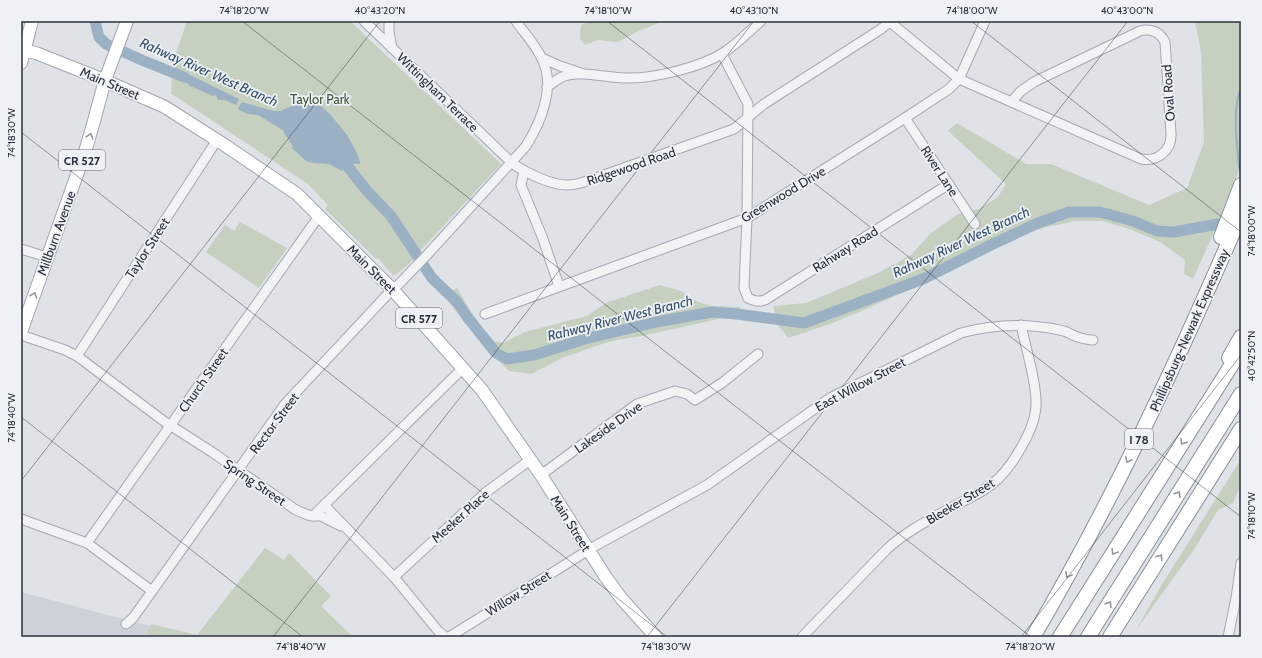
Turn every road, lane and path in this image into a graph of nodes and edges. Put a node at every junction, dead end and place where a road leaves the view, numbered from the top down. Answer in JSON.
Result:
{"nodes":[{"id":1,"x":32,"y":21,"type":"edge"},
{"id":2,"x":127,"y":21,"type":"edge"},
{"id":3,"x":364,"y":21,"type":"edge"},
{"id":4,"x":389,"y":21,"type":"edge"},
{"id":5,"x":516,"y":21,"type":"edge"},
{"id":6,"x":761,"y":21,"type":"edge"},
{"id":7,"x":985,"y":21,"type":"edge"},
{"id":8,"x":891,"y":22,"type":"edge"},
{"id":9,"x":752,"y":24,"type":"edge"},
{"id":10,"x":392,"y":48,"type":"junction"},
{"id":11,"x":23,"y":50,"type":"edge"},
{"id":12,"x":722,"y":54,"type":"junction"},
{"id":13,"x":542,"y":58,"type":"junction"},
{"id":14,"x":21,"y":64,"type":"edge"},
{"id":15,"x":584,"y":74,"type":"junction"},
{"id":16,"x":959,"y":79,"type":"junction"},
{"id":17,"x":105,"y":80,"type":"junction"},
{"id":18,"x":547,"y":87,"type":"junction"},
{"id":19,"x":1011,"y":102,"type":"junction"},
{"id":20,"x":748,"y":118,"type":"junction"},
{"id":21,"x":905,"y":118,"type":"junction"},
{"id":22,"x":217,"y":140,"type":"junction"},
{"id":23,"x":512,"y":163,"type":"junction"},
{"id":24,"x":524,"y":171,"type":"junction"},
{"id":25,"x":948,"y":184,"type":"junction"},
{"id":26,"x":1241,"y":185,"type":"edge"},
{"id":27,"x":1241,"y":214,"type":"edge"},
{"id":28,"x":319,"y":216,"type":"junction"},
{"id":29,"x":747,"y":218,"type":"junction"},
{"id":30,"x":975,"y":224,"type":"dead end"},
{"id":31,"x":1227,"y":233,"type":"junction"},
{"id":32,"x":21,"y":249,"type":"edge"},
{"id":33,"x":47,"y":258,"type":"junction"},
{"id":34,"x":559,"y":286,"type":"junction"},
{"id":35,"x":393,"y":290,"type":"junction"},
{"id":36,"x":485,"y":314,"type":"dead end"},
{"id":37,"x":1021,"y":325,"type":"junction"},
{"id":38,"x":21,"y":333,"type":"edge"},
{"id":39,"x":1241,"y":337,"type":"edge"},
{"id":40,"x":1093,"y":340,"type":"dead end"},
{"id":41,"x":1241,"y":350,"type":"edge"},
{"id":42,"x":758,"y":354,"type":"dead end"},
{"id":43,"x":77,"y":356,"type":"junction"},
{"id":44,"x":463,"y":368,"type":"junction"},
{"id":45,"x":1241,"y":394,"type":"edge"},
{"id":46,"x":1198,"y":419,"type":"junction"},
{"id":47,"x":170,"y":426,"type":"junction"},
{"id":48,"x":1241,"y":429,"type":"edge"},
{"id":49,"x":530,"y":460,"type":"junction"},
{"id":50,"x":238,"y":471,"type":"junction"},
{"id":51,"x":541,"y":475,"type":"junction"},
{"id":52,"x":324,"y":505,"type":"junction"},
{"id":53,"x":313,"y":516,"type":"junction"},
{"id":54,"x":21,"y":519,"type":"edge"},
{"id":55,"x":344,"y":527,"type":"junction"},
{"id":56,"x":87,"y":543,"type":"junction"},
{"id":57,"x":588,"y":550,"type":"junction"},
{"id":58,"x":1241,"y":563,"type":"edge"},
{"id":59,"x":394,"y":577,"type":"junction"},
{"id":60,"x":152,"y":591,"type":"junction"},
{"id":61,"x":126,"y":624,"type":"dead end"},
{"id":62,"x":446,"y":637,"type":"edge"},
{"id":63,"x":449,"y":637,"type":"edge"},
{"id":64,"x":656,"y":637,"type":"edge"},
{"id":65,"x":802,"y":637,"type":"edge"},
{"id":66,"x":1033,"y":637,"type":"edge"},
{"id":67,"x":1060,"y":637,"type":"edge"},
{"id":68,"x":1088,"y":637,"type":"edge"},
{"id":69,"x":1110,"y":637,"type":"edge"},
{"id":70,"x":1230,"y":637,"type":"edge"}],
"edges":[{"from":1,"to":11,"type":"main road"},
{"from":2,"to":17,"type":"main road","name":"Millburn Avenue"},
{"from":3,"to":10,"type":"street","name":"Wittingham Terrace"},
{"from":4,"to":10,"type":"street"},
{"from":5,"to":13,"type":"street"},
{"from":6,"to":9,"type":"street"},
{"from":7,"to":16,"type":"street","name":"Greenwood Drive"},
{"from":8,"to":16,"type":"street","name":"Oval Road"},
{"from":8,"to":20,"type":"street","name":"Ridgewood Road"},
{"from":9,"to":12,"type":"street"},
{"from":10,"to":23,"type":"street","name":"Wittingham Terrace"},
{"from":11,"to":14,"type":"main road"},
{"from":11,"to":17,"type":"main road","name":"Main Street"},
{"from":12,"to":15,"type":"street"},
{"from":12,"to":20,"type":"street"},
{"from":13,"to":15,"type":"street"},
{"from":13,"to":18,"type":"street"},
{"from":15,"to":18,"type":"street"},
{"from":16,"to":19,"type":"street","name":"Oval Road"},
{"from":16,"to":21,"type":"street","name":"Greenwood Drive"},
{"from":17,"to":22,"type":"main road","name":"Main Street","number":"CR 577"},
{"from":33,"to":17,"type":"main road","name":"Millburn Avenue","number":"CR 527","one_way":true},
{"from":18,"to":23,"type":"street"},
{"from":19,"to":19,"type":"street","name":"Oval Road"},
{"from":20,"to":24,"type":"street","name":"Ridgewood Road"},
{"from":20,"to":29,"type":"street"},
{"from":21,"to":25,"type":"street","name":"River Lane"},
{"from":21,"to":29,"type":"street","name":"Greenwood Drive"},
{"from":22,"to":28,"type":"main road","name":"Main Street","number":"CR 577"},
{"from":22,"to":43,"type":"street","name":"Taylor Street"},
{"from":23,"to":24,"type":"street","name":"Ridgewood Road"},
{"from":23,"to":35,"type":"street"},
{"from":24,"to":34,"type":"street"},
{"from":25,"to":29,"type":"street","name":"Rahway Road"},
{"from":25,"to":30,"type":"street","name":"River Lane"},
{"from":26,"to":31,"type":"highway"},
{"from":27,"to":31,"type":"highway","name":"Phillipsburg-Newark Expressway"},
{"from":28,"to":35,"type":"main road","name":"Main Street","number":"CR 577"},
{"from":28,"to":47,"type":"street","name":"Church Street"},
{"from":29,"to":34,"type":"street","name":"Greenwood Drive"},
{"from":31,"to":66,"type":"highway","name":"Phillipsburg-Newark Expressway","number":"I 78","one_way":true},
{"from":32,"to":33,"type":"street"},
{"from":38,"to":33,"type":"main road","name":"Millburn Avenue","number":"CR 527","one_way":true},
{"from":34,"to":36,"type":"street","name":"Greenwood Drive"},
{"from":35,"to":44,"type":"main road","name":"Main Street","number":"CR 577"},
{"from":35,"to":50,"type":"street","name":"Rector Street"},
{"from":37,"to":40,"type":"street","name":"East Willow Street"},
{"from":37,"to":57,"type":"street","name":"East Willow Street"},
{"from":37,"to":65,"type":"street","name":"Bleeker Street"},
{"from":38,"to":43,"type":"street","name":"Spring Street"},
{"from":39,"to":46,"type":"highway"},
{"from":41,"to":46,"type":"highway"},
{"from":42,"to":51,"type":"street","name":"Lakeside Drive"},
{"from":43,"to":47,"type":"street","name":"Spring Street"},
{"from":44,"to":49,"type":"main road","name":"Main Street","number":"CR 577"},
{"from":44,"to":52,"type":"street"},
{"from":68,"to":45,"type":"highway","one_way":true},
{"from":46,"to":67,"type":"highway","one_way":true},
{"from":47,"to":50,"type":"street","name":"Spring Street"},
{"from":47,"to":56,"type":"street","name":"Church Street"},
{"from":69,"to":48,"type":"highway","one_way":true},
{"from":49,"to":51,"type":"main road","name":"Main Street","number":"CR 577"},
{"from":49,"to":59,"type":"street","name":"Meeker Place"},
{"from":50,"to":53,"type":"street","name":"Spring Street"},
{"from":50,"to":60,"type":"street","name":"Rector Street"},
{"from":51,"to":57,"type":"main road","name":"Main Street","number":"CR 577"},
{"from":52,"to":53,"type":"street"},
{"from":52,"to":55,"type":"street"},
{"from":53,"to":55,"type":"street"},
{"from":54,"to":56,"type":"street"},
{"from":55,"to":59,"type":"street"},
{"from":56,"to":60,"type":"street"},
{"from":57,"to":63,"type":"street","name":"Willow Street"},
{"from":57,"to":64,"type":"main road","name":"Main Street","number":"CR 577"},
{"from":58,"to":70,"type":"street"},
{"from":59,"to":62,"type":"street"},
{"from":60,"to":61,"type":"street","name":"Rector Street"}]}
